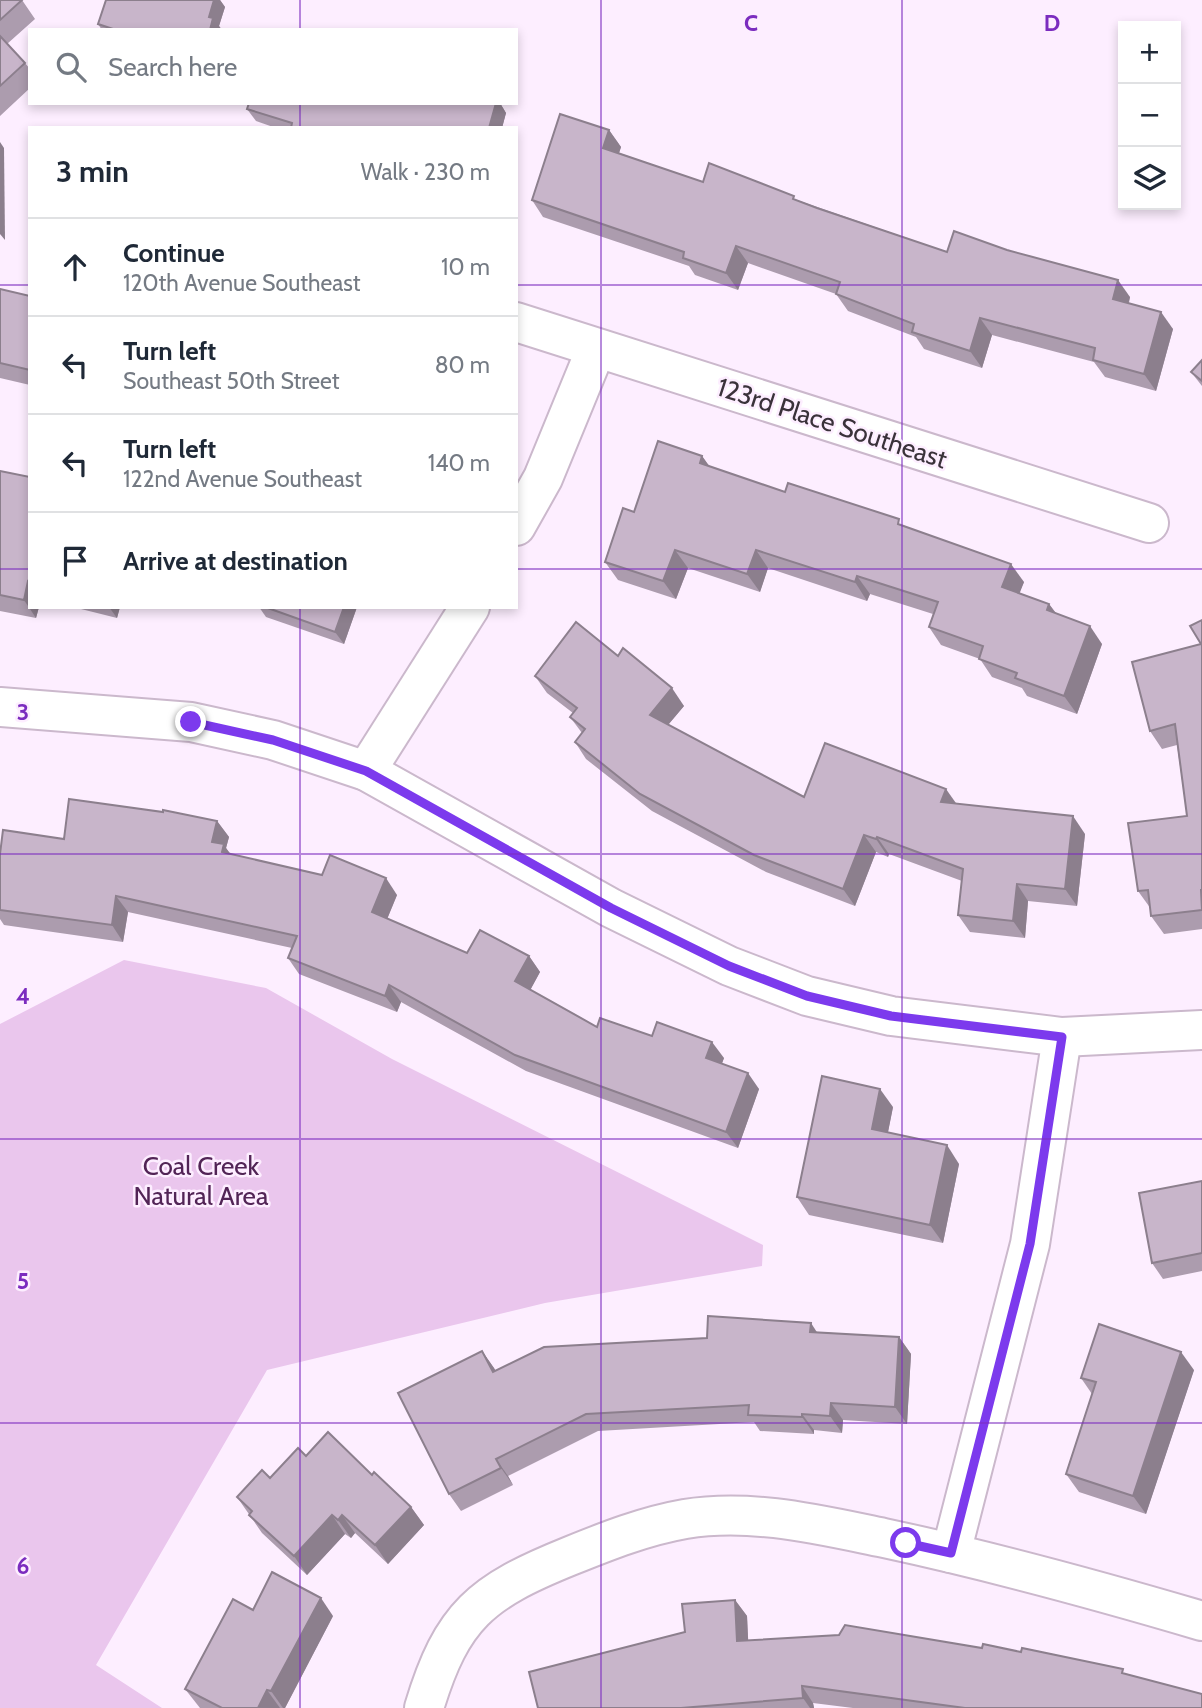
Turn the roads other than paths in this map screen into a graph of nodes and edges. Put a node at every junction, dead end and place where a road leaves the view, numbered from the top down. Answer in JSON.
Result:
{"nodes":[{"id":1,"x":518,"y":323,"type":"edge"},
{"id":2,"x":596,"y":349,"type":"junction"},
{"id":3,"x":518,"y":522,"type":"edge"},
{"id":4,"x":1149,"y":523,"type":"dead end"},
{"id":5,"x":469,"y":609,"type":"edge"},
{"id":6,"x":0,"y":707,"type":"edge"},
{"id":7,"x":366,"y":771,"type":"junction"},
{"id":8,"x":1202,"y":1030,"type":"edge"},
{"id":9,"x":1062,"y":1037,"type":"junction"},
{"id":10,"x":951,"y":1553,"type":"junction"},
{"id":11,"x":1202,"y":1621,"type":"edge"},
{"id":12,"x":424,"y":1708,"type":"edge"}],
"edges":[{"from":1,"to":2,"type":"street","name":"123rd Place Southeast"},
{"from":2,"to":3,"type":"street"},
{"from":2,"to":4,"type":"street","name":"123rd Place Southeast"},
{"from":5,"to":7,"type":"street"},
{"from":6,"to":7,"type":"street"},
{"from":7,"to":9,"type":"street"},
{"from":8,"to":9,"type":"street"},
{"from":9,"to":10,"type":"street"},
{"from":10,"to":11,"type":"street"},
{"from":10,"to":12,"type":"street"}]}
